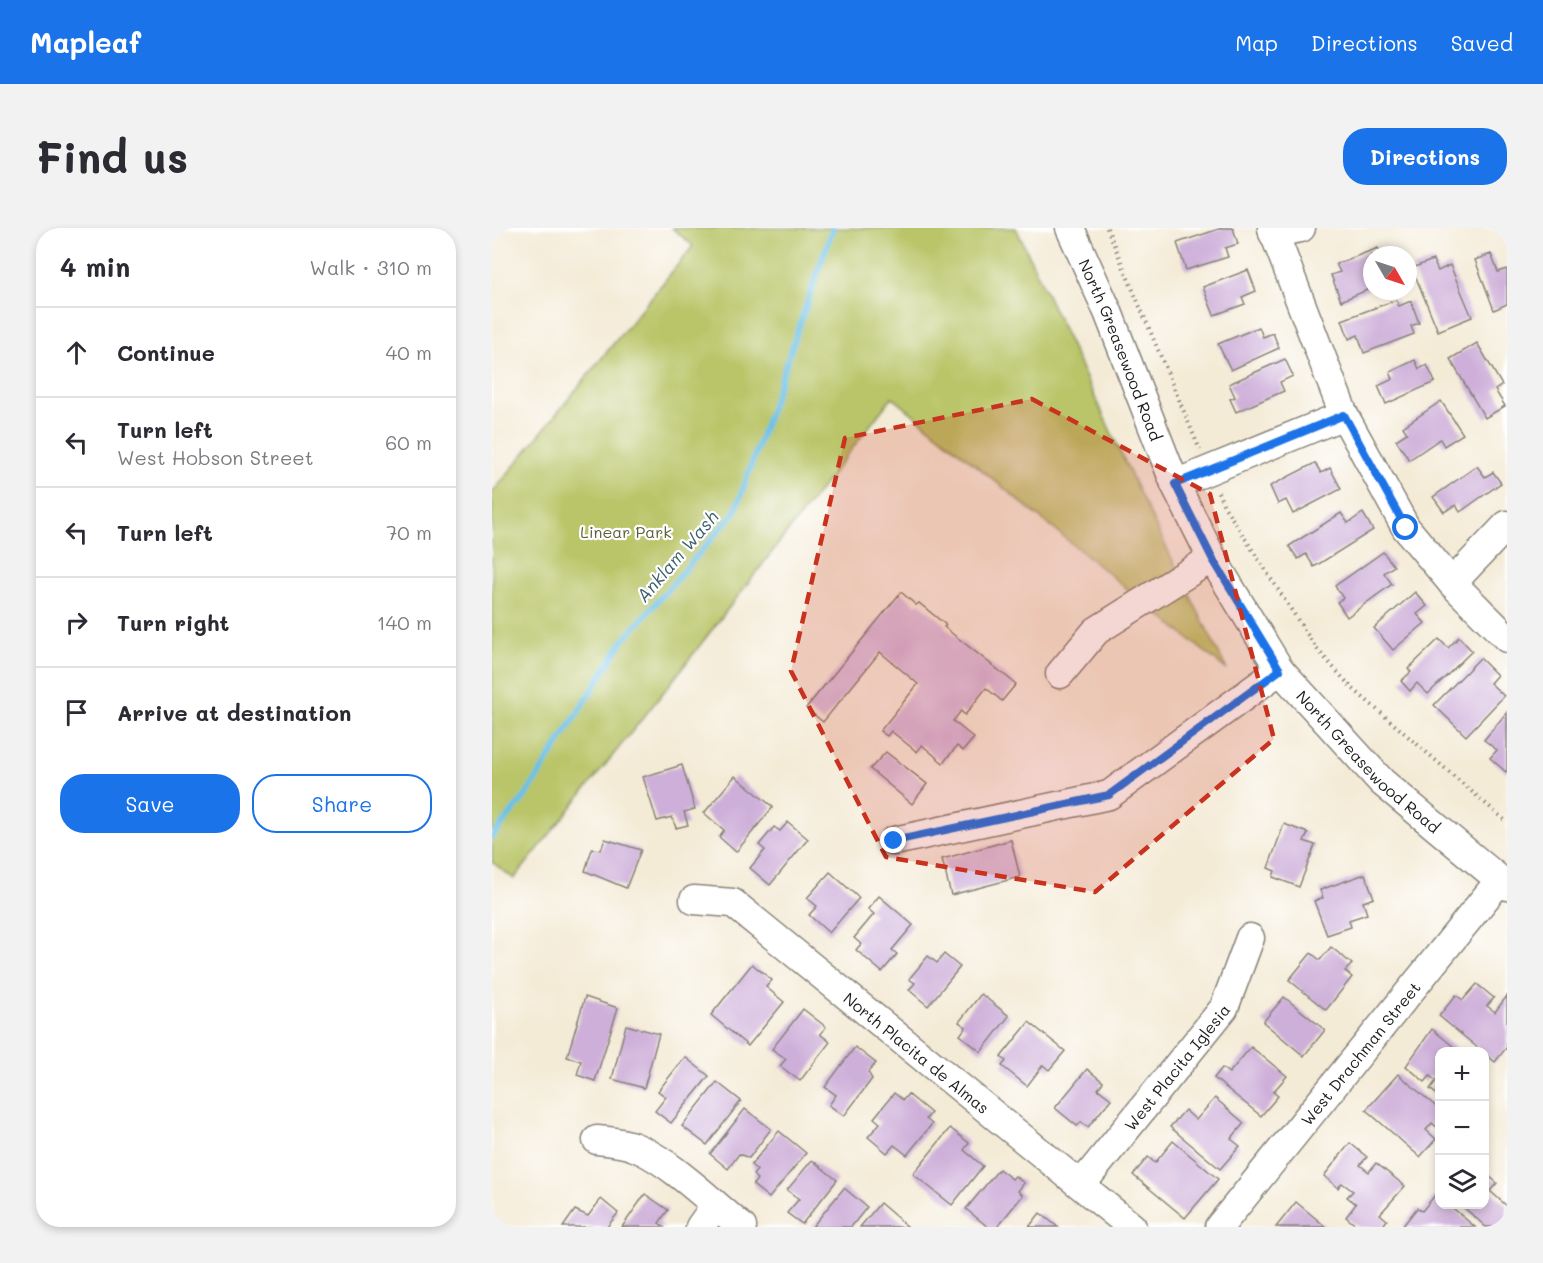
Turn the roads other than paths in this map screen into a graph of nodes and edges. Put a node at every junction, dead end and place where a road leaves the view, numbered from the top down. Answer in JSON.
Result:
{"nodes":[{"id":1,"x":1070,"y":228,"type":"edge"},
{"id":2,"x":1301,"y":228,"type":"edge"},
{"id":3,"x":1273,"y":230,"type":"edge"},
{"id":4,"x":1344,"y":415,"type":"junction"},
{"id":5,"x":1175,"y":484,"type":"junction"},
{"id":6,"x":1507,"y":525,"type":"edge"},
{"id":7,"x":1212,"y":558,"type":"junction"},
{"id":8,"x":1452,"y":583,"type":"junction"},
{"id":9,"x":1507,"y":638,"type":"edge"},
{"id":10,"x":1280,"y":670,"type":"junction"},
{"id":11,"x":1060,"y":674,"type":"dead end"},
{"id":12,"x":894,"y":841,"type":"dead end"},
{"id":13,"x":1503,"y":883,"type":"edge"},
{"id":14,"x":694,"y":900,"type":"dead end"},
{"id":15,"x":1250,"y":938,"type":"dead end"},
{"id":16,"x":597,"y":1140,"type":"dead end"},
{"id":17,"x":1081,"y":1185,"type":"junction"},
{"id":18,"x":708,"y":1216,"type":"edge"},
{"id":19,"x":742,"y":1227,"type":"edge"},
{"id":20,"x":1132,"y":1227,"type":"edge"},
{"id":21,"x":1219,"y":1227,"type":"edge"}],
"edges":[{"from":1,"to":5,"type":"street","name":"North Greasewood Road"},
{"from":2,"to":3,"type":"street"},
{"from":3,"to":4,"type":"street"},
{"from":4,"to":5,"type":"street"},
{"from":4,"to":8,"type":"street"},
{"from":5,"to":7,"type":"street","name":"North Greasewood Road"},
{"from":6,"to":8,"type":"street"},
{"from":7,"to":10,"type":"street","name":"North Greasewood Road"},
{"from":7,"to":11,"type":"street"},
{"from":8,"to":9,"type":"street"},
{"from":10,"to":12,"type":"street"},
{"from":10,"to":13,"type":"street","name":"North Greasewood Road"},
{"from":13,"to":21,"type":"street","name":"West Drachman Street"},
{"from":14,"to":17,"type":"street","name":"North Placita de Almas"},
{"from":15,"to":17,"type":"street","name":"West Placita Iglesia"},
{"from":16,"to":18,"type":"street"},
{"from":17,"to":20,"type":"street","name":"North Placita de Almas"},
{"from":18,"to":19,"type":"street"}]}
